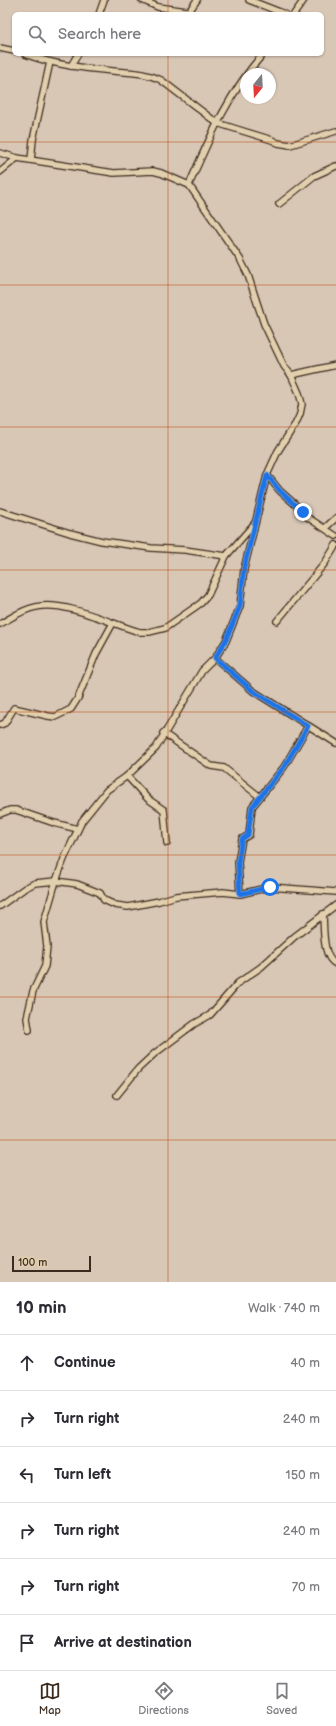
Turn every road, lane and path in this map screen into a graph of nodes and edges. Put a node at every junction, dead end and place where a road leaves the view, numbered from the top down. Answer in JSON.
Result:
{"nodes":[{"id":1,"x":104,"y":0,"type":"edge"},
{"id":2,"x":142,"y":0,"type":"edge"},
{"id":3,"x":197,"y":0,"type":"edge"},
{"id":4,"x":249,"y":0,"type":"edge"},
{"id":5,"x":304,"y":0,"type":"edge"},
{"id":6,"x":100,"y":12,"type":"edge"},
{"id":7,"x":280,"y":12,"type":"edge"},
{"id":8,"x":295,"y":12,"type":"edge"},
{"id":9,"x":0,"y":48,"type":"edge"},
{"id":10,"x":12,"y":51,"type":"edge"},
{"id":11,"x":31,"y":56,"type":"edge"},
{"id":12,"x":77,"y":56,"type":"edge"},
{"id":13,"x":261,"y":56,"type":"edge"},
{"id":14,"x":50,"y":62,"type":"junction"},
{"id":15,"x":71,"y":66,"type":"junction"},
{"id":16,"x":217,"y":123,"type":"junction"},
{"id":17,"x":336,"y":131,"type":"edge"},
{"id":18,"x":0,"y":153,"type":"edge"},
{"id":19,"x":17,"y":158,"type":"junction"},
{"id":20,"x":31,"y":160,"type":"junction"},
{"id":21,"x":336,"y":166,"type":"edge"},
{"id":22,"x":0,"y":172,"type":"edge"},
{"id":23,"x":189,"y":184,"type":"junction"},
{"id":24,"x":279,"y":204,"type":"dead end"},
{"id":25,"x":336,"y":365,"type":"edge"},
{"id":26,"x":291,"y":375,"type":"junction"},
{"id":27,"x":267,"y":475,"type":"junction"},
{"id":28,"x":0,"y":511,"type":"edge"},
{"id":29,"x":336,"y":518,"type":"edge"},
{"id":30,"x":255,"y":522,"type":"junction"},
{"id":31,"x":325,"y":528,"type":"junction"},
{"id":32,"x":336,"y":536,"type":"edge"},
{"id":33,"x":336,"y":545,"type":"edge"},
{"id":34,"x":226,"y":556,"type":"junction"},
{"id":35,"x":277,"y":621,"type":"dead end"},
{"id":36,"x":113,"y":623,"type":"junction"},
{"id":37,"x":0,"y":624,"type":"edge"},
{"id":38,"x":215,"y":658,"type":"junction"},
{"id":39,"x":0,"y":725,"type":"edge"},
{"id":40,"x":308,"y":726,"type":"junction"},
{"id":41,"x":164,"y":733,"type":"junction"},
{"id":42,"x":336,"y":744,"type":"edge"},
{"id":43,"x":127,"y":776,"type":"junction"},
{"id":44,"x":260,"y":797,"type":"junction"},
{"id":45,"x":0,"y":814,"type":"edge"},
{"id":46,"x":78,"y":829,"type":"junction"},
{"id":47,"x":167,"y":843,"type":"dead end"},
{"id":48,"x":56,"y":881,"type":"junction"},
{"id":49,"x":336,"y":892,"type":"edge"},
{"id":50,"x":240,"y":894,"type":"junction"},
{"id":51,"x":336,"y":905,"type":"edge"},
{"id":52,"x":0,"y":906,"type":"edge"},
{"id":53,"x":323,"y":914,"type":"junction"},
{"id":54,"x":336,"y":964,"type":"edge"},
{"id":55,"x":29,"y":1030,"type":"dead end"},
{"id":56,"x":117,"y":1094,"type":"dead end"}],
"edges":[{"from":1,"to":6,"type":"street"},
{"from":2,"to":3,"type":"street"},
{"from":4,"to":7,"type":"street"},
{"from":5,"to":8,"type":"street"},
{"from":9,"to":10,"type":"street"},
{"from":11,"to":14,"type":"street"},
{"from":12,"to":15,"type":"street"},
{"from":13,"to":16,"type":"street"},
{"from":14,"to":15,"type":"street"},
{"from":14,"to":20,"type":"street"},
{"from":15,"to":16,"type":"street"},
{"from":16,"to":17,"type":"street"},
{"from":16,"to":23,"type":"street"},
{"from":18,"to":19,"type":"street"},
{"from":19,"to":20,"type":"street"},
{"from":19,"to":22,"type":"street"},
{"from":20,"to":23,"type":"street"},
{"from":21,"to":24,"type":"street"},
{"from":23,"to":26,"type":"street"},
{"from":25,"to":26,"type":"street"},
{"from":26,"to":27,"type":"street"},
{"from":27,"to":30,"type":"street"},
{"from":27,"to":31,"type":"street"},
{"from":28,"to":34,"type":"street"},
{"from":29,"to":31,"type":"street"},
{"from":30,"to":34,"type":"street"},
{"from":30,"to":38,"type":"street"},
{"from":31,"to":32,"type":"street"},
{"from":33,"to":35,"type":"street"},
{"from":34,"to":36,"type":"street"},
{"from":36,"to":37,"type":"street"},
{"from":36,"to":39,"type":"street"},
{"from":38,"to":40,"type":"street"},
{"from":38,"to":41,"type":"street"},
{"from":40,"to":42,"type":"street"},
{"from":40,"to":44,"type":"street"},
{"from":41,"to":43,"type":"street"},
{"from":41,"to":44,"type":"street"},
{"from":43,"to":46,"type":"street"},
{"from":43,"to":47,"type":"street"},
{"from":44,"to":50,"type":"street"},
{"from":45,"to":46,"type":"street"},
{"from":46,"to":48,"type":"street"},
{"from":48,"to":50,"type":"street"},
{"from":48,"to":52,"type":"street"},
{"from":48,"to":55,"type":"street"},
{"from":49,"to":50,"type":"street"},
{"from":51,"to":53,"type":"street"},
{"from":53,"to":54,"type":"street"},
{"from":53,"to":56,"type":"street"}]}
